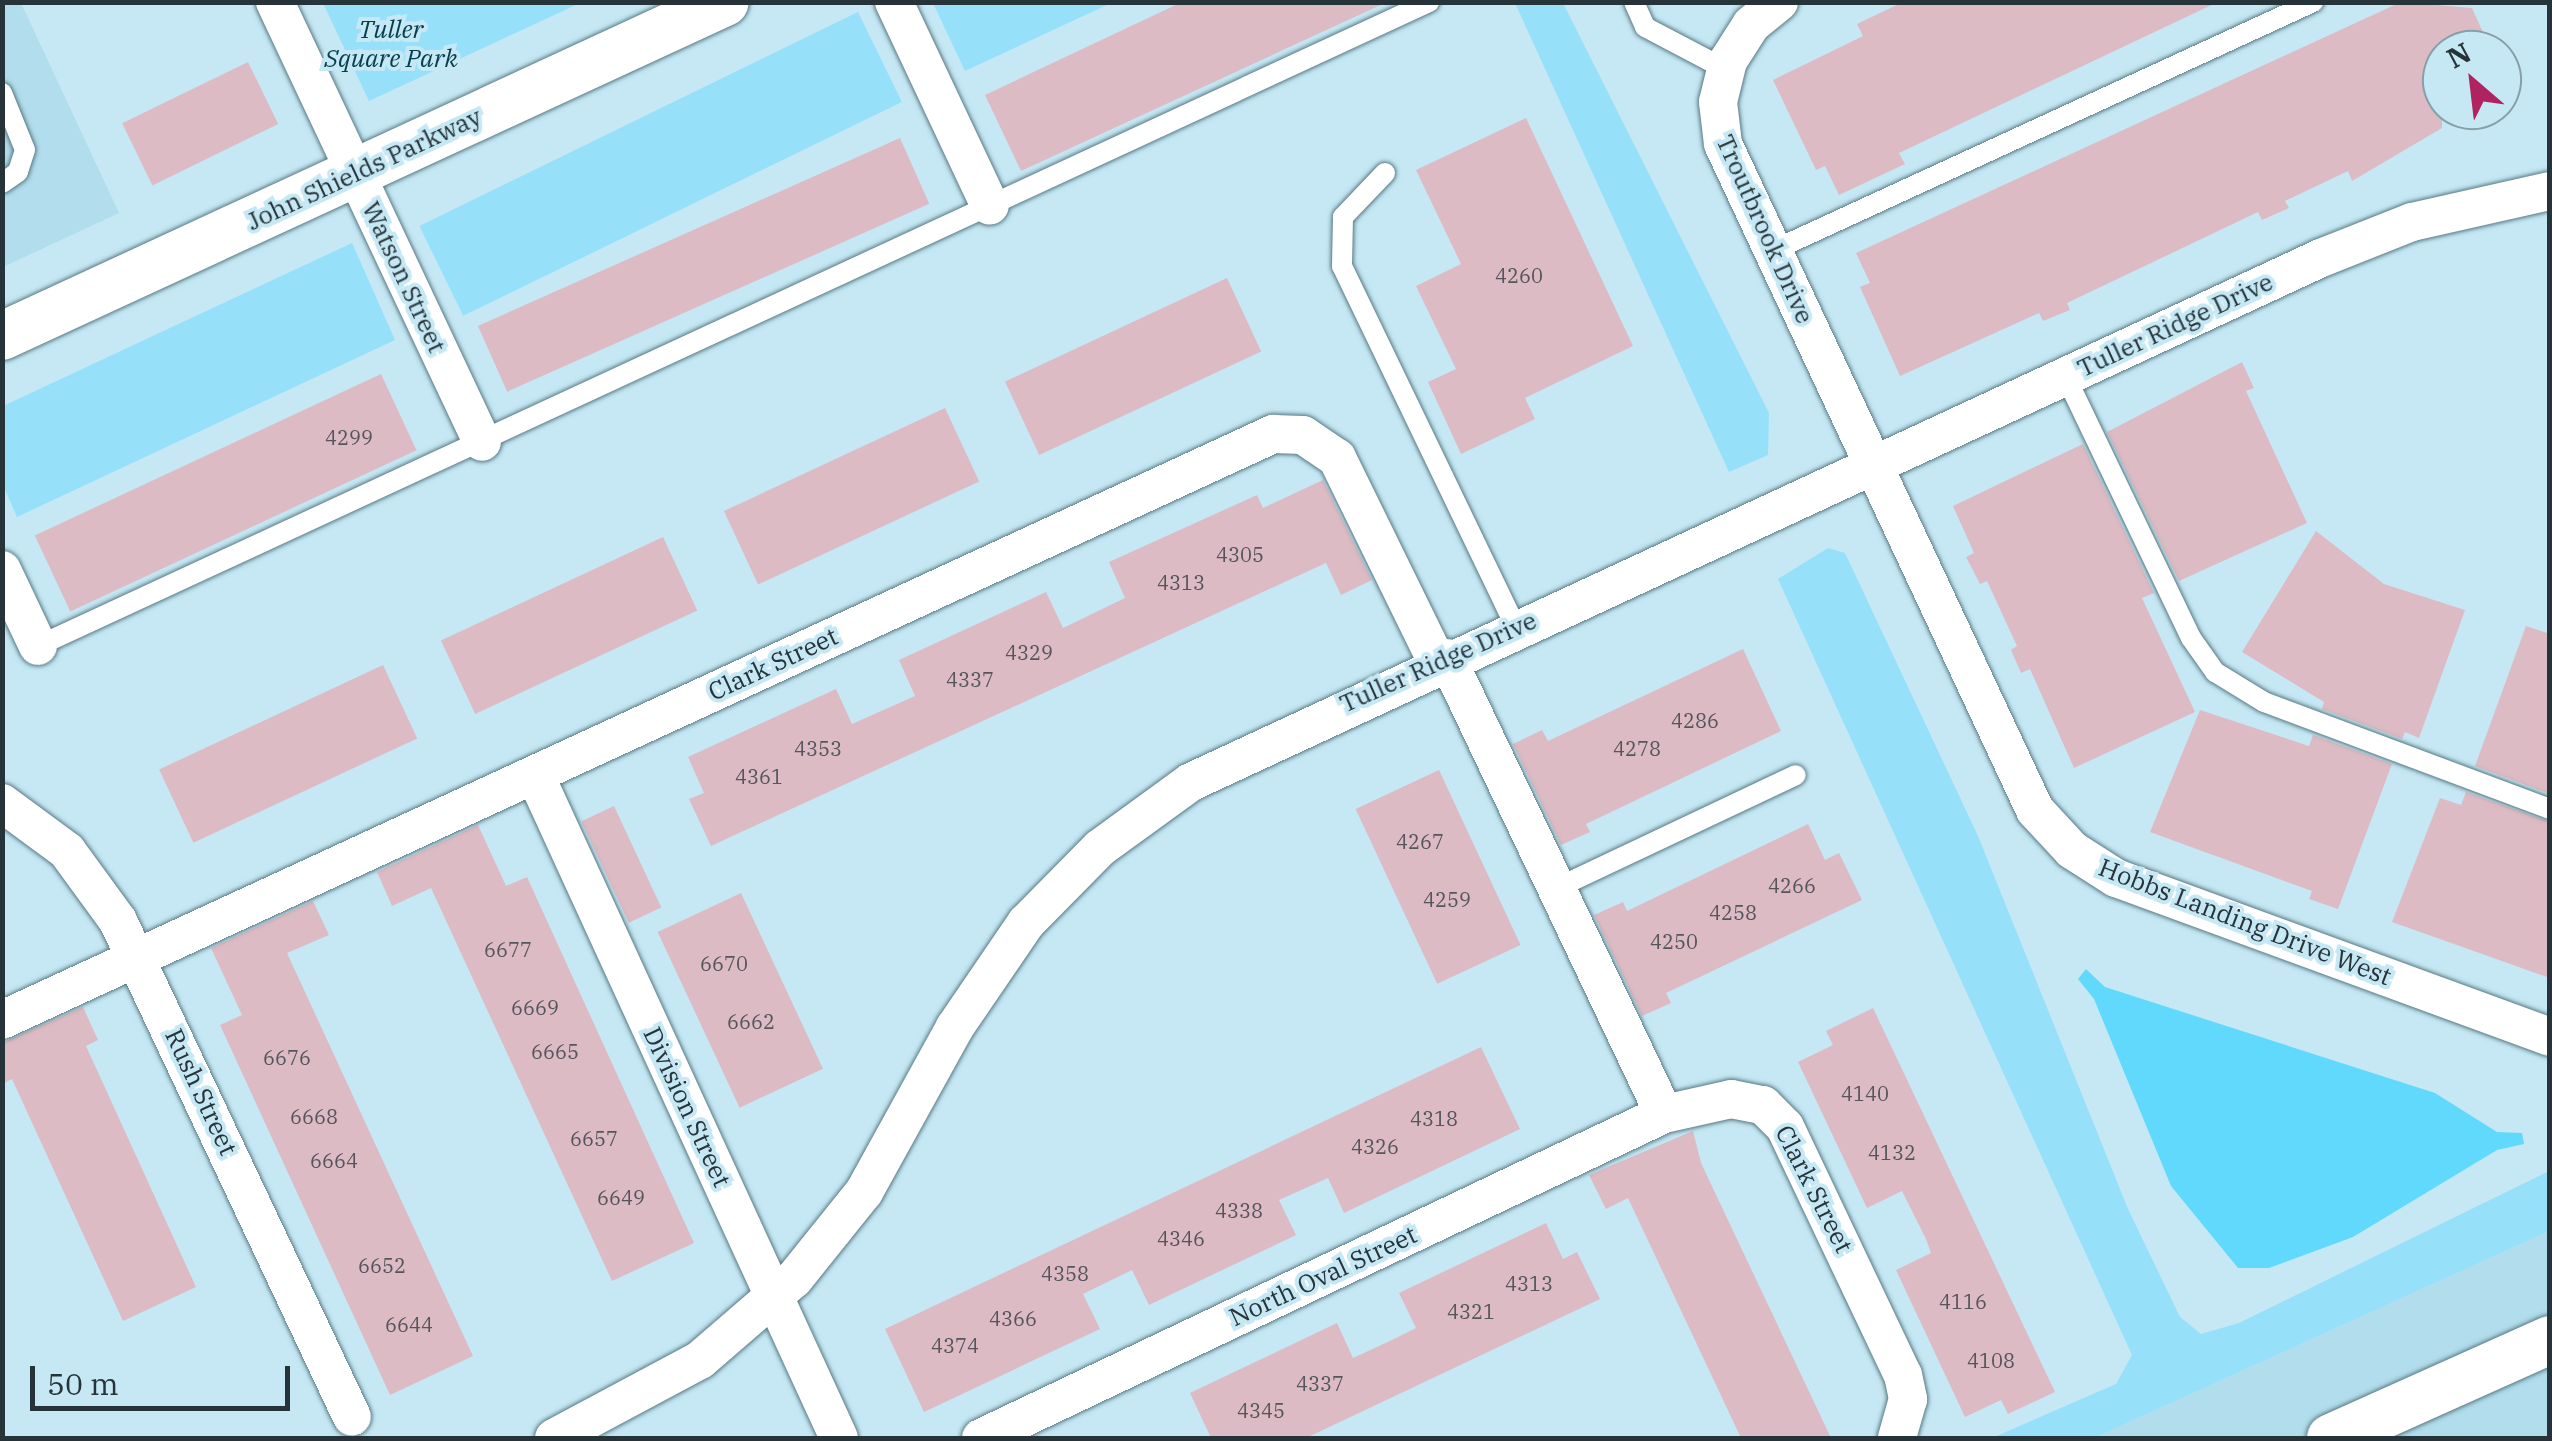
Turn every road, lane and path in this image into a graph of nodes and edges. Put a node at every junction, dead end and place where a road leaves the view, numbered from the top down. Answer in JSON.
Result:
{"nodes":[{"id":1,"x":275,"y":2,"type":"edge"},
{"id":2,"x":725,"y":2,"type":"edge"},
{"id":3,"x":894,"y":2,"type":"edge"},
{"id":4,"x":1429,"y":2,"type":"edge"},
{"id":5,"x":1634,"y":2,"type":"edge"},
{"id":6,"x":1779,"y":2,"type":"edge"},
{"id":7,"x":2313,"y":2,"type":"edge"},
{"id":8,"x":1725,"y":69,"type":"junction"},
{"id":9,"x":2,"y":93,"type":"edge"},
{"id":10,"x":1385,"y":173,"type":"dead end"},
{"id":11,"x":355,"y":174,"type":"junction"},
{"id":12,"x":2,"y":183,"type":"edge"},
{"id":13,"x":2550,"y":191,"type":"edge"},
{"id":14,"x":990,"y":206,"type":"junction"},
{"id":15,"x":1772,"y":251,"type":"junction"},
{"id":16,"x":2,"y":336,"type":"edge"},
{"id":17,"x":2065,"y":375,"type":"junction"},
{"id":18,"x":482,"y":442,"type":"junction"},
{"id":19,"x":1871,"y":464,"type":"junction"},
{"id":20,"x":2,"y":570,"type":"edge"},
{"id":21,"x":1516,"y":627,"type":"junction"},
{"id":22,"x":38,"y":646,"type":"joint"},
{"id":23,"x":1442,"y":660,"type":"junction"},
{"id":24,"x":534,"y":775,"type":"junction"},
{"id":25,"x":1796,"y":775,"type":"dead end"},
{"id":26,"x":2,"y":804,"type":"edge"},
{"id":27,"x":2550,"y":809,"type":"edge"},
{"id":28,"x":1556,"y":888,"type":"junction"},
{"id":29,"x":138,"y":956,"type":"junction"},
{"id":30,"x":2,"y":1020,"type":"edge"},
{"id":31,"x":2550,"y":1037,"type":"edge"},
{"id":32,"x":1664,"y":1114,"type":"junction"},
{"id":33,"x":774,"y":1298,"type":"junction"},
{"id":34,"x":2550,"y":1340,"type":"edge"},
{"id":35,"x":352,"y":1417,"type":"dead end"},
{"id":36,"x":554,"y":1438,"type":"edge"},
{"id":37,"x":839,"y":1438,"type":"edge"},
{"id":38,"x":981,"y":1438,"type":"edge"},
{"id":39,"x":1897,"y":1438,"type":"edge"},
{"id":40,"x":2331,"y":1438,"type":"edge"}],
"edges":[{"from":1,"to":11,"type":"street","name":"Watson Street"},
{"from":2,"to":11,"type":"street","name":"John Shields Parkway"},
{"from":3,"to":14,"type":"street"},
{"from":4,"to":14,"type":"lane"},
{"from":5,"to":8,"type":"lane"},
{"from":6,"to":8,"type":"street","name":"Troutbrook Drive"},
{"from":7,"to":15,"type":"lane"},
{"from":8,"to":15,"type":"street","name":"Troutbrook Drive"},
{"from":9,"to":12,"type":"lane"},
{"from":10,"to":21,"type":"lane"},
{"from":11,"to":16,"type":"street","name":"John Shields Parkway"},
{"from":11,"to":18,"type":"street","name":"Watson Street"},
{"from":13,"to":17,"type":"street","name":"Tuller Ridge Drive"},
{"from":14,"to":18,"type":"lane"},
{"from":15,"to":19,"type":"street","name":"Troutbrook Drive"},
{"from":17,"to":19,"type":"street","name":"Tuller Ridge Drive"},
{"from":17,"to":27,"type":"lane"},
{"from":18,"to":22,"type":"lane"},
{"from":19,"to":21,"type":"street","name":"Tuller Ridge Drive"},
{"from":19,"to":31,"type":"street","name":"Hobbs Landing Drive West"},
{"from":20,"to":22,"type":"street"},
{"from":21,"to":23,"type":"street","name":"Tuller Ridge Drive"},
{"from":23,"to":24,"type":"street","name":"Clark Street"},
{"from":23,"to":28,"type":"street","name":"Clark Street"},
{"from":23,"to":33,"type":"street","name":"Tuller Ridge Drive"},
{"from":24,"to":29,"type":"street","name":"Clark Street"},
{"from":24,"to":33,"type":"street","name":"Division Street"},
{"from":25,"to":28,"type":"lane"},
{"from":26,"to":29,"type":"street","name":"Rush Street"},
{"from":28,"to":32,"type":"street","name":"Clark Street"},
{"from":29,"to":30,"type":"street","name":"Clark Street"},
{"from":29,"to":35,"type":"street","name":"Rush Street"},
{"from":32,"to":38,"type":"street","name":"North Oval Street"},
{"from":32,"to":39,"type":"street","name":"Clark Street"},
{"from":33,"to":36,"type":"street","name":"Tuller Ridge Drive"},
{"from":33,"to":37,"type":"street","name":"Division Street"},
{"from":34,"to":40,"type":"street"}]}
